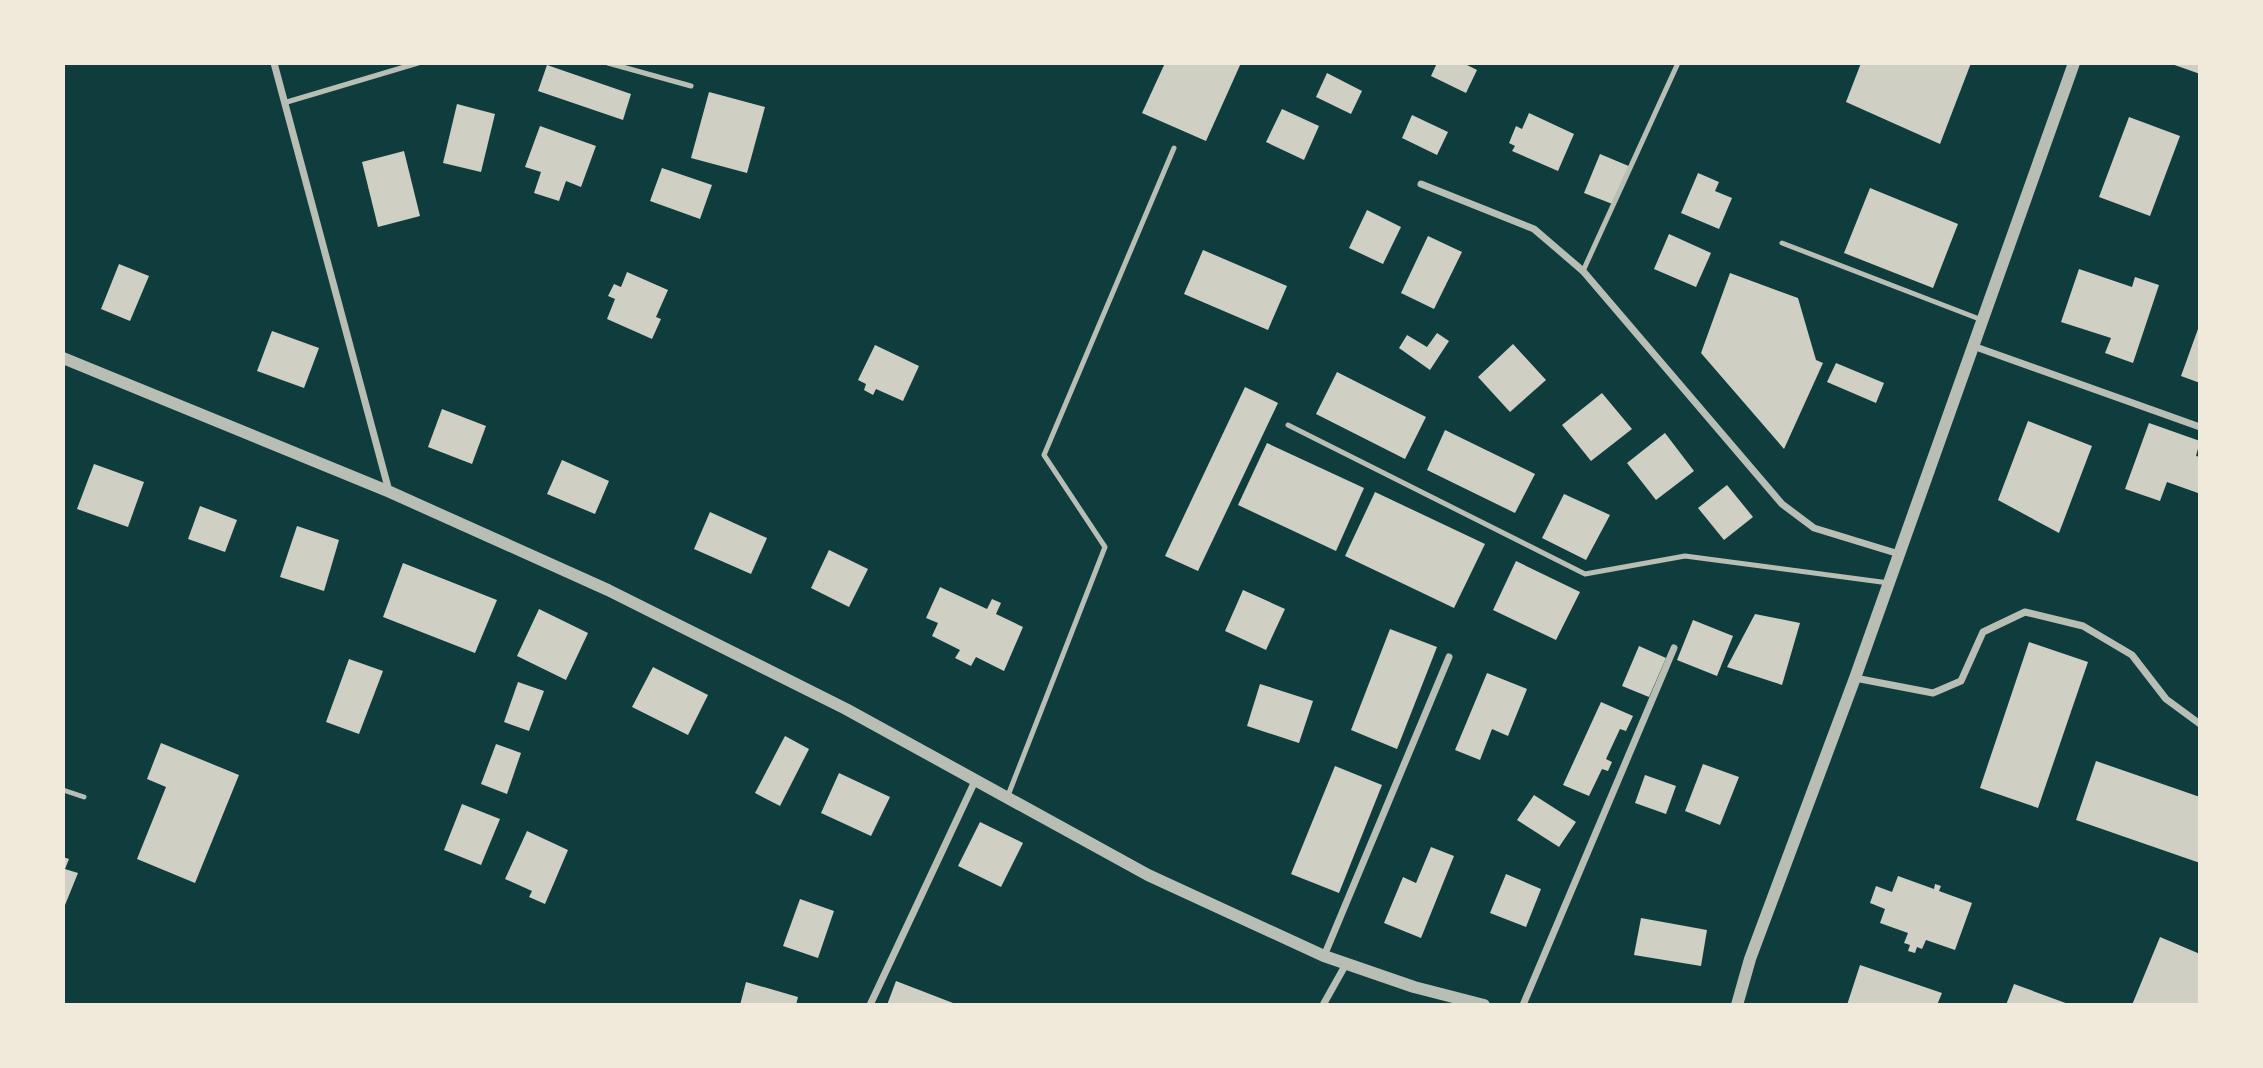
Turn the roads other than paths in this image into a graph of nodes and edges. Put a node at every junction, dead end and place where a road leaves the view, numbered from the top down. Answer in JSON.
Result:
{"nodes":[{"id":1,"x":274,"y":63,"type":"edge"},
{"id":2,"x":418,"y":63,"type":"edge"},
{"id":3,"x":608,"y":63,"type":"edge"},
{"id":4,"x":1678,"y":63,"type":"edge"},
{"id":5,"x":2074,"y":63,"type":"edge"},
{"id":6,"x":691,"y":86,"type":"dead end"},
{"id":7,"x":286,"y":103,"type":"junction"},
{"id":8,"x":1174,"y":148,"type":"dead end"},
{"id":9,"x":1421,"y":184,"type":"dead end"},
{"id":10,"x":1782,"y":243,"type":"dead end"},
{"id":11,"x":1583,"y":271,"type":"junction"},
{"id":12,"x":1982,"y":320,"type":"junction"},
{"id":13,"x":1973,"y":346,"type":"junction"},
{"id":14,"x":63,"y":358,"type":"edge"},
{"id":15,"x":1288,"y":425,"type":"dead end"},
{"id":16,"x":2200,"y":427,"type":"edge"},
{"id":17,"x":390,"y":492,"type":"junction"},
{"id":18,"x":1899,"y":554,"type":"junction"},
{"id":19,"x":1889,"y":583,"type":"junction"},
{"id":20,"x":1674,"y":648,"type":"dead end"},
{"id":21,"x":1449,"y":657,"type":"dead end"},
{"id":22,"x":1855,"y":678,"type":"junction"},
{"id":23,"x":2200,"y":724,"type":"edge"},
{"id":24,"x":975,"y":781,"type":"junction"},
{"id":25,"x":63,"y":790,"type":"edge"},
{"id":26,"x":84,"y":797,"type":"dead end"},
{"id":27,"x":1007,"y":798,"type":"junction"},
{"id":28,"x":1324,"y":956,"type":"junction"},
{"id":29,"x":1346,"y":964,"type":"junction"},
{"id":30,"x":1478,"y":1004,"type":"edge"},
{"id":31,"x":870,"y":1005,"type":"edge"},
{"id":32,"x":1323,"y":1005,"type":"edge"},
{"id":33,"x":1523,"y":1005,"type":"edge"},
{"id":34,"x":1737,"y":1005,"type":"edge"}],
"edges":[{"from":1,"to":7,"type":"street"},
{"from":2,"to":7,"type":"lane"},
{"from":3,"to":6,"type":"lane"},
{"from":4,"to":11,"type":"lane"},
{"from":5,"to":12,"type":"street"},
{"from":7,"to":17,"type":"street"},
{"from":8,"to":27,"type":"lane"},
{"from":9,"to":11,"type":"street"},
{"from":10,"to":12,"type":"lane"},
{"from":11,"to":18,"type":"street"},
{"from":12,"to":13,"type":"street"},
{"from":13,"to":16,"type":"street"},
{"from":13,"to":18,"type":"street"},
{"from":14,"to":17,"type":"street"},
{"from":15,"to":19,"type":"lane"},
{"from":17,"to":24,"type":"street"},
{"from":18,"to":19,"type":"street"},
{"from":19,"to":22,"type":"street"},
{"from":20,"to":33,"type":"street"},
{"from":21,"to":28,"type":"street"},
{"from":22,"to":23,"type":"street"},
{"from":22,"to":34,"type":"street"},
{"from":24,"to":27,"type":"street"},
{"from":24,"to":31,"type":"street"},
{"from":25,"to":26,"type":"lane"},
{"from":27,"to":28,"type":"street"},
{"from":28,"to":29,"type":"street"},
{"from":29,"to":30,"type":"street"},
{"from":29,"to":32,"type":"street"}]}
